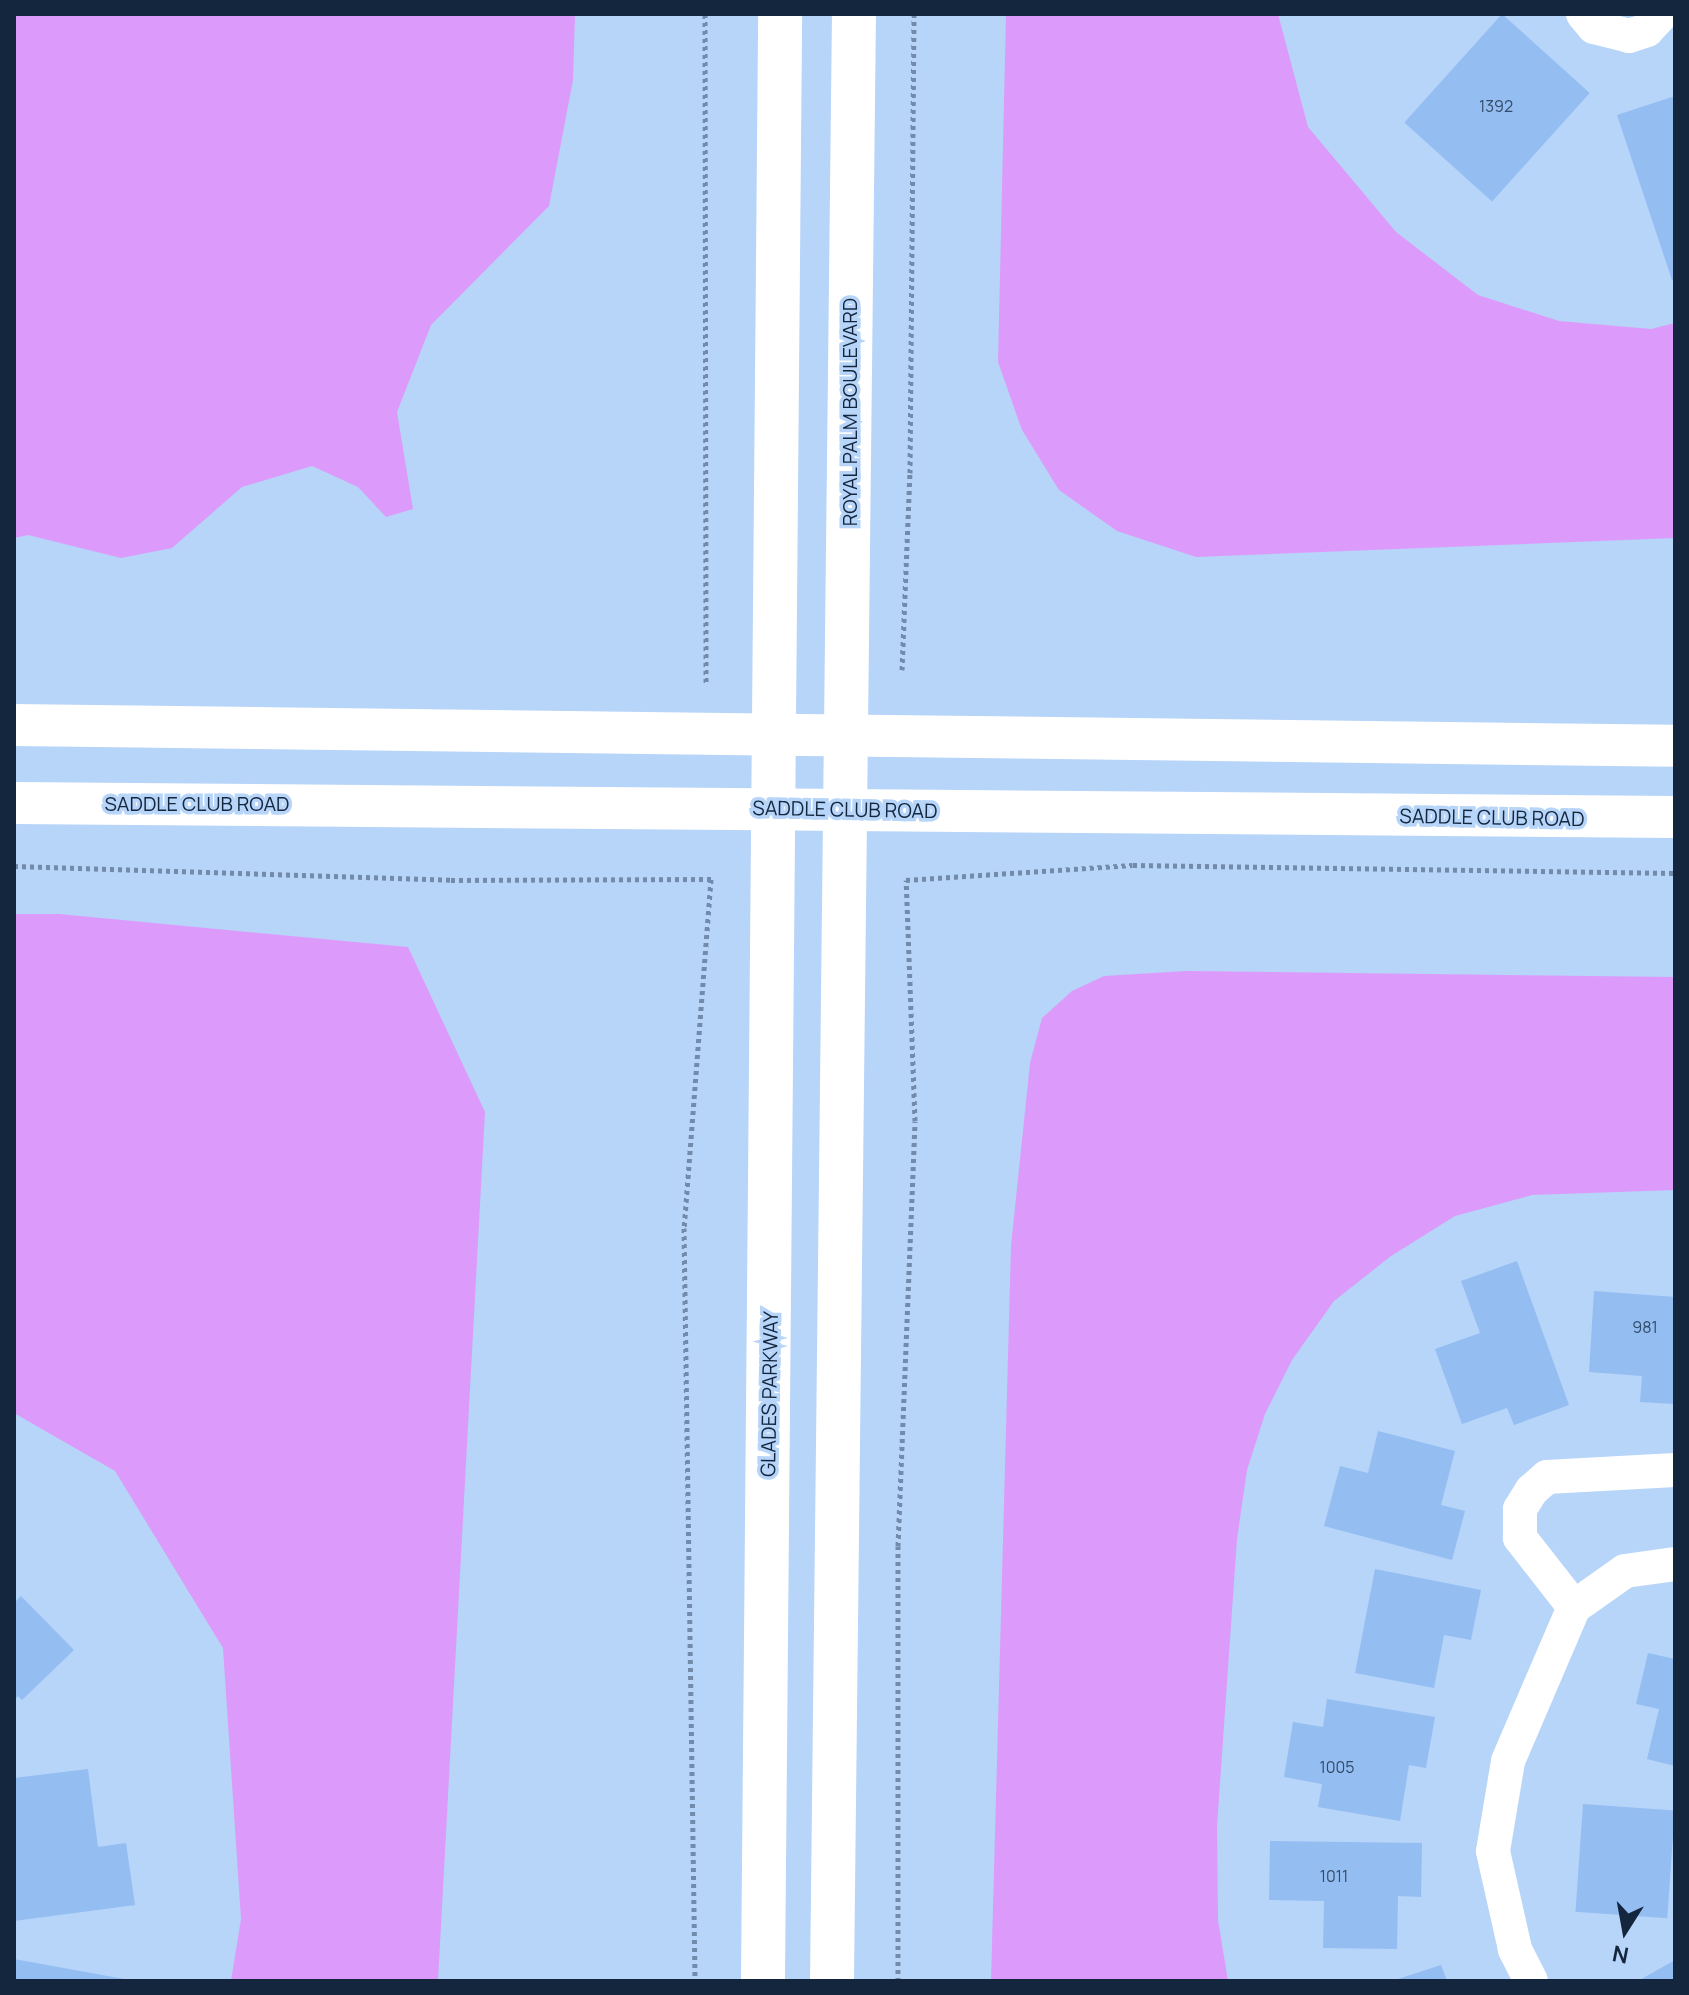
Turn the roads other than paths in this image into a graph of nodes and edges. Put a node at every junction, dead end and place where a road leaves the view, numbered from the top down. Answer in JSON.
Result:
{"nodes":[{"id":1,"x":780,"y":14,"type":"edge"},
{"id":2,"x":854,"y":14,"type":"edge"},
{"id":3,"x":1583,"y":14,"type":"edge"},
{"id":4,"x":1662,"y":14,"type":"edge"},
{"id":5,"x":14,"y":725,"type":"edge"},
{"id":6,"x":776,"y":737,"type":"junction"},
{"id":7,"x":849,"y":738,"type":"junction"},
{"id":8,"x":1675,"y":746,"type":"edge"},
{"id":9,"x":14,"y":803,"type":"edge"},
{"id":10,"x":776,"y":807,"type":"junction"},
{"id":11,"x":849,"y":810,"type":"junction"},
{"id":12,"x":1675,"y":817,"type":"edge"},
{"id":13,"x":1675,"y":1470,"type":"edge"},
{"id":14,"x":1675,"y":1564,"type":"edge"},
{"id":15,"x":1574,"y":1607,"type":"junction"},
{"id":16,"x":763,"y":1981,"type":"edge"},
{"id":17,"x":832,"y":1981,"type":"edge"},
{"id":18,"x":1531,"y":1981,"type":"edge"}],
"edges":[{"from":1,"to":6,"type":"main road"},
{"from":2,"to":7,"type":"main road","name":"ROYAL PALM BOULEVARD"},
{"from":3,"to":4,"type":"street"},
{"from":5,"to":6,"type":"street"},
{"from":6,"to":7,"type":"street"},
{"from":6,"to":10,"type":"main road"},
{"from":7,"to":8,"type":"street"},
{"from":7,"to":11,"type":"main road","name":"ROYAL PALM BOULEVARD"},
{"from":9,"to":10,"type":"street","name":"SADDLE CLUB ROAD"},
{"from":10,"to":11,"type":"street","name":"SADDLE CLUB ROAD"},
{"from":10,"to":16,"type":"main road","name":"GLADES PARKWAY"},
{"from":11,"to":12,"type":"street","name":"SADDLE CLUB ROAD"},
{"from":11,"to":17,"type":"main road"},
{"from":13,"to":15,"type":"street"},
{"from":14,"to":15,"type":"street"},
{"from":15,"to":18,"type":"street"}]}
